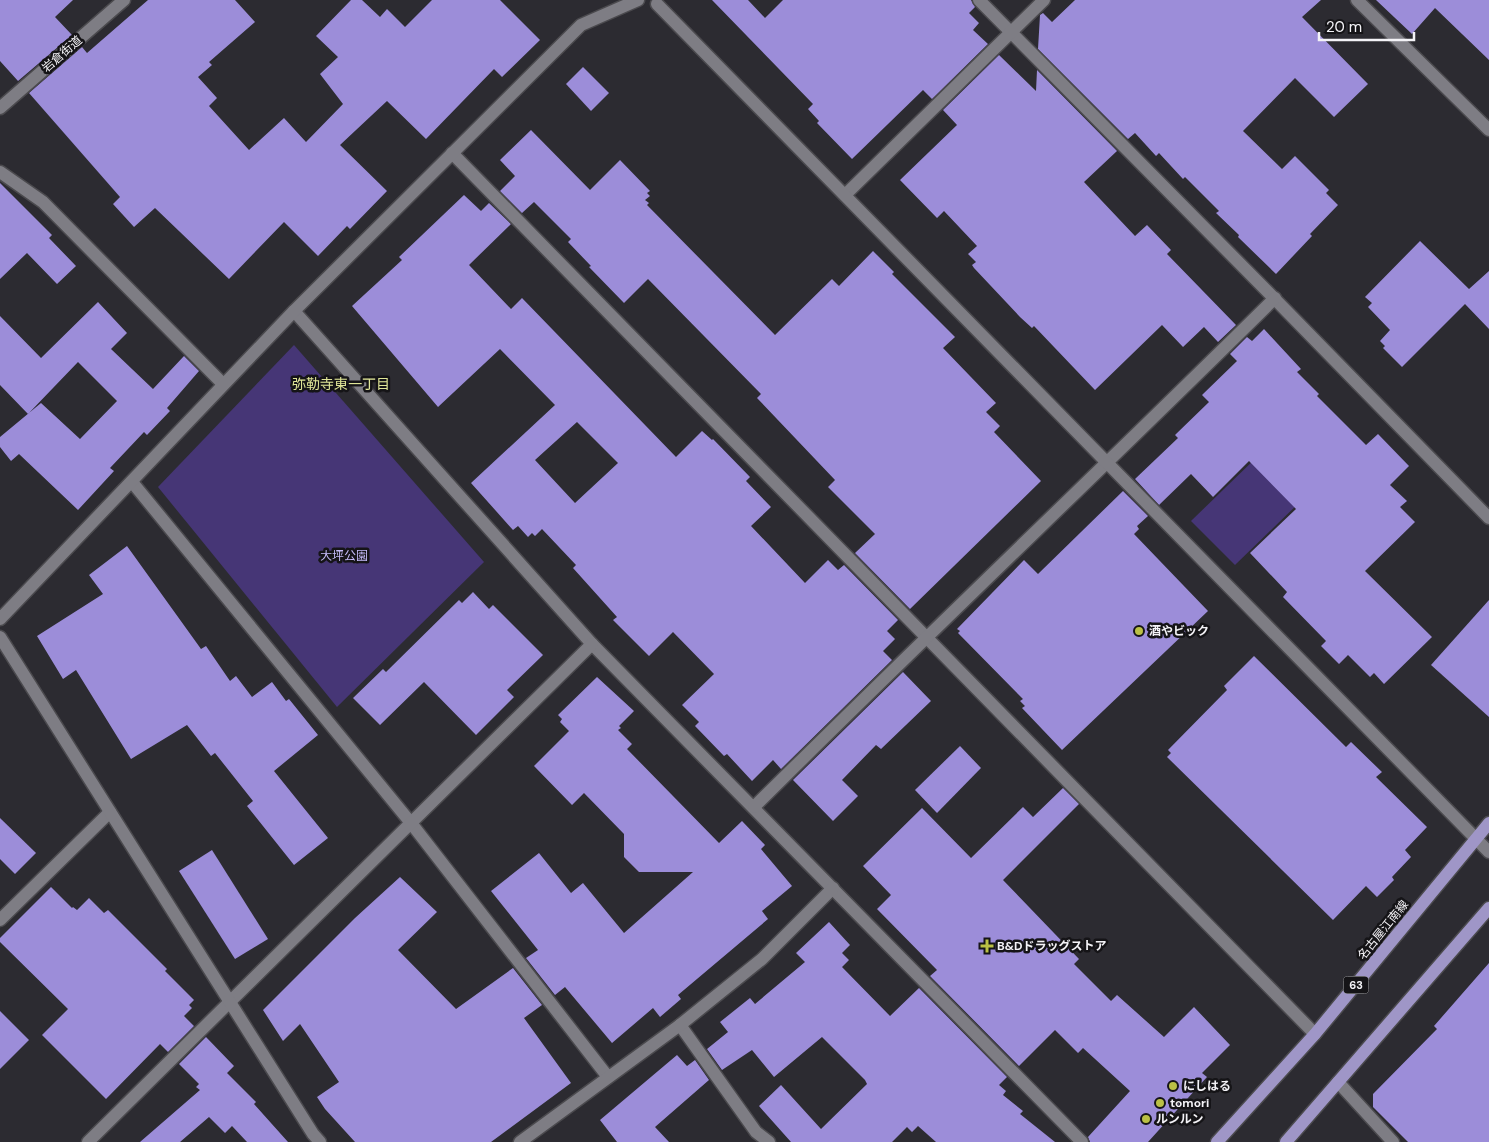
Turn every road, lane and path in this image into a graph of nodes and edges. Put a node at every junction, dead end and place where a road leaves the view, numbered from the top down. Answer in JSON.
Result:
{"nodes":[{"id":1,"x":124,"y":0,"type":"edge"},
{"id":2,"x":638,"y":0,"type":"edge"},
{"id":3,"x":979,"y":0,"type":"edge"},
{"id":4,"x":1044,"y":0,"type":"edge"},
{"id":5,"x":1356,"y":0,"type":"edge"},
{"id":6,"x":652,"y":2,"type":"edge"},
{"id":7,"x":1011,"y":32,"type":"junction"},
{"id":8,"x":0,"y":108,"type":"edge"},
{"id":9,"x":1489,"y":130,"type":"edge"},
{"id":10,"x":452,"y":153,"type":"junction"},
{"id":11,"x":0,"y":172,"type":"edge"},
{"id":12,"x":846,"y":195,"type":"junction"},
{"id":13,"x":1274,"y":298,"type":"junction"},
{"id":14,"x":294,"y":311,"type":"junction"},
{"id":15,"x":223,"y":384,"type":"junction"},
{"id":16,"x":1108,"y":463,"type":"junction"},
{"id":17,"x":132,"y":482,"type":"junction"},
{"id":18,"x":1489,"y":518,"type":"edge"},
{"id":19,"x":0,"y":619,"type":"edge"},
{"id":20,"x":0,"y":637,"type":"edge"},
{"id":21,"x":925,"y":637,"type":"junction"},
{"id":22,"x":592,"y":644,"type":"junction"},
{"id":23,"x":754,"y":807,"type":"junction"},
{"id":24,"x":110,"y":812,"type":"junction"},
{"id":25,"x":411,"y":823,"type":"junction"},
{"id":26,"x":1489,"y":823,"type":"edge"},
{"id":27,"x":1476,"y":838,"type":"junction"},
{"id":28,"x":1489,"y":852,"type":"edge"},
{"id":29,"x":832,"y":888,"type":"junction"},
{"id":30,"x":1489,"y":908,"type":"edge"},
{"id":31,"x":0,"y":920,"type":"edge"},
{"id":32,"x":230,"y":1003,"type":"junction"},
{"id":33,"x":680,"y":1025,"type":"junction"},
{"id":34,"x":1315,"y":1034,"type":"junction"},
{"id":35,"x":608,"y":1077,"type":"junction"},
{"id":36,"x":1338,"y":1082,"type":"junction"},
{"id":37,"x":88,"y":1142,"type":"edge"},
{"id":38,"x":320,"y":1142,"type":"edge"},
{"id":39,"x":520,"y":1142,"type":"edge"},
{"id":40,"x":769,"y":1142,"type":"edge"},
{"id":41,"x":1082,"y":1142,"type":"edge"},
{"id":42,"x":1216,"y":1142,"type":"edge"},
{"id":43,"x":1286,"y":1142,"type":"edge"},
{"id":44,"x":1393,"y":1142,"type":"edge"}],
"edges":[{"from":1,"to":8,"type":"street","name":"岩倉街道"},
{"from":2,"to":10,"type":"street"},
{"from":3,"to":7,"type":"street"},
{"from":4,"to":7,"type":"street"},
{"from":5,"to":9,"type":"street"},
{"from":6,"to":12,"type":"street"},
{"from":7,"to":12,"type":"street"},
{"from":7,"to":13,"type":"street"},
{"from":10,"to":14,"type":"street"},
{"from":10,"to":21,"type":"street"},
{"from":11,"to":15,"type":"street"},
{"from":12,"to":16,"type":"street"},
{"from":13,"to":16,"type":"street"},
{"from":13,"to":18,"type":"street"},
{"from":14,"to":15,"type":"street"},
{"from":14,"to":22,"type":"street"},
{"from":15,"to":17,"type":"street"},
{"from":16,"to":21,"type":"street"},
{"from":16,"to":27,"type":"street"},
{"from":17,"to":19,"type":"street"},
{"from":17,"to":25,"type":"street"},
{"from":20,"to":24,"type":"street"},
{"from":21,"to":23,"type":"street"},
{"from":21,"to":34,"type":"street"},
{"from":22,"to":23,"type":"street"},
{"from":22,"to":25,"type":"street"},
{"from":23,"to":29,"type":"street"},
{"from":24,"to":31,"type":"street"},
{"from":24,"to":32,"type":"street"},
{"from":25,"to":32,"type":"street"},
{"from":25,"to":35,"type":"street"},
{"from":26,"to":27,"type":"main road","name":"名古屋江南線","number":"63"},
{"from":27,"to":28,"type":"street"},
{"from":27,"to":34,"type":"main road","name":"名古屋江南線","number":"63"},
{"from":29,"to":33,"type":"street"},
{"from":29,"to":41,"type":"street"},
{"from":30,"to":36,"type":"main road"},
{"from":32,"to":37,"type":"street"},
{"from":32,"to":38,"type":"street"},
{"from":33,"to":35,"type":"street"},
{"from":33,"to":40,"type":"street"},
{"from":34,"to":42,"type":"main road","name":"名古屋江南線","number":"63"},
{"from":35,"to":39,"type":"street"},
{"from":36,"to":43,"type":"main road"},
{"from":36,"to":44,"type":"street"}]}
